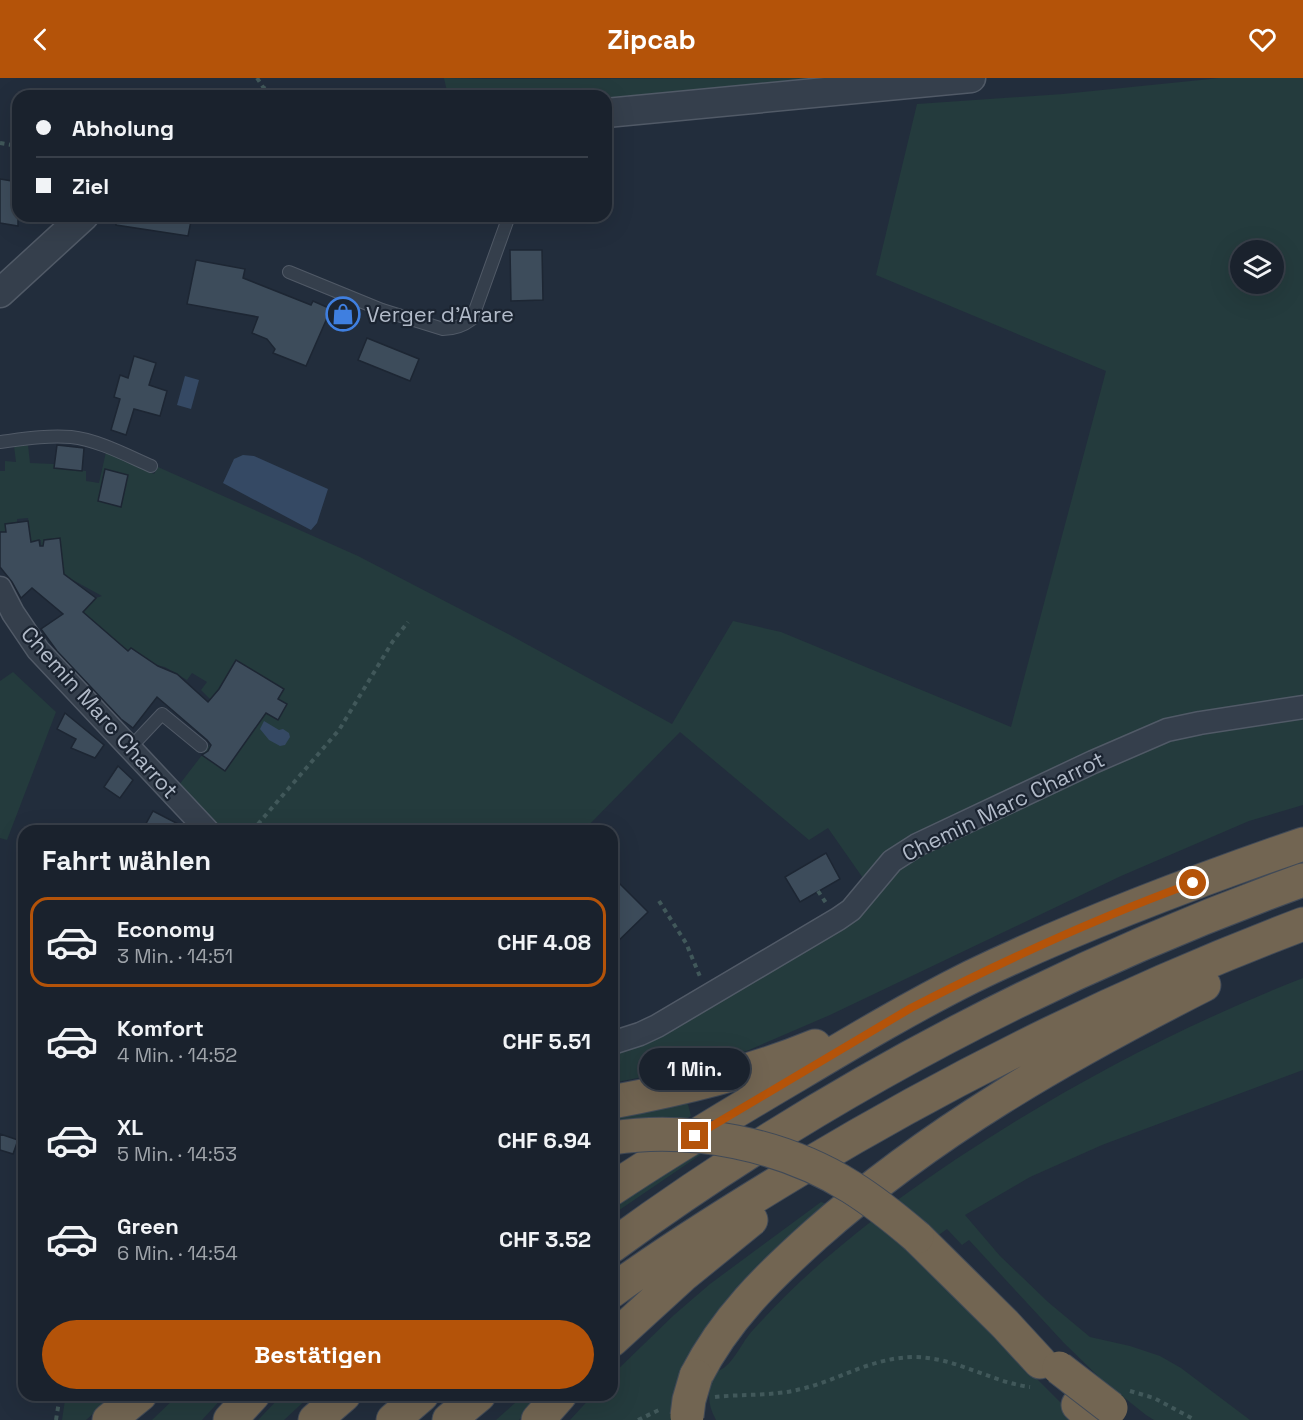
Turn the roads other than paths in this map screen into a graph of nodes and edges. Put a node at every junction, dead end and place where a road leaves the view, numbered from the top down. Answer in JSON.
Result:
{"nodes":[{"id":1,"x":971,"y":78,"type":"edge"},
{"id":2,"x":612,"y":112,"type":"edge"},
{"id":3,"x":77,"y":222,"type":"edge"},
{"id":4,"x":507,"y":222,"type":"edge"},
{"id":5,"x":289,"y":273,"type":"dead end"},
{"id":6,"x":0,"y":293,"type":"edge"},
{"id":7,"x":0,"y":442,"type":"edge"},
{"id":8,"x":151,"y":466,"type":"dead end"},
{"id":9,"x":0,"y":588,"type":"edge"},
{"id":10,"x":1303,"y":707,"type":"edge"},
{"id":11,"x":201,"y":746,"type":"dead end"},
{"id":12,"x":130,"y":748,"type":"junction"},
{"id":13,"x":202,"y":825,"type":"edge"},
{"id":14,"x":1303,"y":844,"type":"edge"},
{"id":15,"x":1303,"y":880,"type":"edge"},
{"id":16,"x":1303,"y":924,"type":"edge"},
{"id":17,"x":1303,"y":934,"type":"edge"},
{"id":18,"x":911,"y":1008,"type":"junction"},
{"id":19,"x":618,"y":1042,"type":"edge"},
{"id":20,"x":618,"y":1101,"type":"edge"},
{"id":21,"x":618,"y":1137,"type":"edge"},
{"id":22,"x":850,"y":1139,"type":"junction"},
{"id":23,"x":618,"y":1185,"type":"edge"},
{"id":24,"x":618,"y":1242,"type":"edge"},
{"id":25,"x":618,"y":1287,"type":"edge"},
{"id":26,"x":618,"y":1335,"type":"edge"},
{"id":27,"x":133,"y":1401,"type":"edge"},
{"id":28,"x":136,"y":1401,"type":"edge"},
{"id":29,"x":247,"y":1401,"type":"edge"},
{"id":30,"x":337,"y":1401,"type":"edge"},
{"id":31,"x":415,"y":1401,"type":"edge"},
{"id":32,"x":472,"y":1401,"type":"edge"},
{"id":33,"x":555,"y":1401,"type":"edge"},
{"id":34,"x":689,"y":1406,"type":"edge"},
{"id":35,"x":1107,"y":1408,"type":"edge"},
{"id":36,"x":109,"y":1420,"type":"edge"},
{"id":37,"x":123,"y":1420,"type":"edge"},
{"id":38,"x":230,"y":1420,"type":"edge"},
{"id":39,"x":315,"y":1420,"type":"edge"},
{"id":40,"x":393,"y":1420,"type":"edge"},
{"id":41,"x":449,"y":1420,"type":"edge"},
{"id":42,"x":538,"y":1420,"type":"edge"}],
"edges":[{"from":1,"to":2,"type":"street"},
{"from":3,"to":6,"type":"street"},
{"from":4,"to":5,"type":"lane"},
{"from":7,"to":8,"type":"lane"},
{"from":9,"to":12,"type":"street","name":"Chemin Marc Charrot"},
{"from":10,"to":19,"type":"street","name":"Chemin Marc Charrot"},
{"from":11,"to":12,"type":"lane"},
{"from":12,"to":13,"type":"street","name":"Chemin Marc Charrot"},
{"from":14,"to":18,"type":"highway"},
{"from":15,"to":24,"type":"highway"},
{"from":16,"to":22,"type":"highway"},
{"from":17,"to":34,"type":"highway"},
{"from":18,"to":20,"type":"highway"},
{"from":18,"to":23,"type":"highway"},
{"from":21,"to":35,"type":"highway","bridge":true},
{"from":22,"to":25,"type":"highway"},
{"from":22,"to":26,"type":"highway"},
{"from":27,"to":36,"type":"highway"},
{"from":28,"to":37,"type":"highway"},
{"from":29,"to":38,"type":"highway"},
{"from":30,"to":39,"type":"highway"},
{"from":31,"to":40,"type":"highway"},
{"from":32,"to":41,"type":"highway"},
{"from":33,"to":42,"type":"highway"}]}
